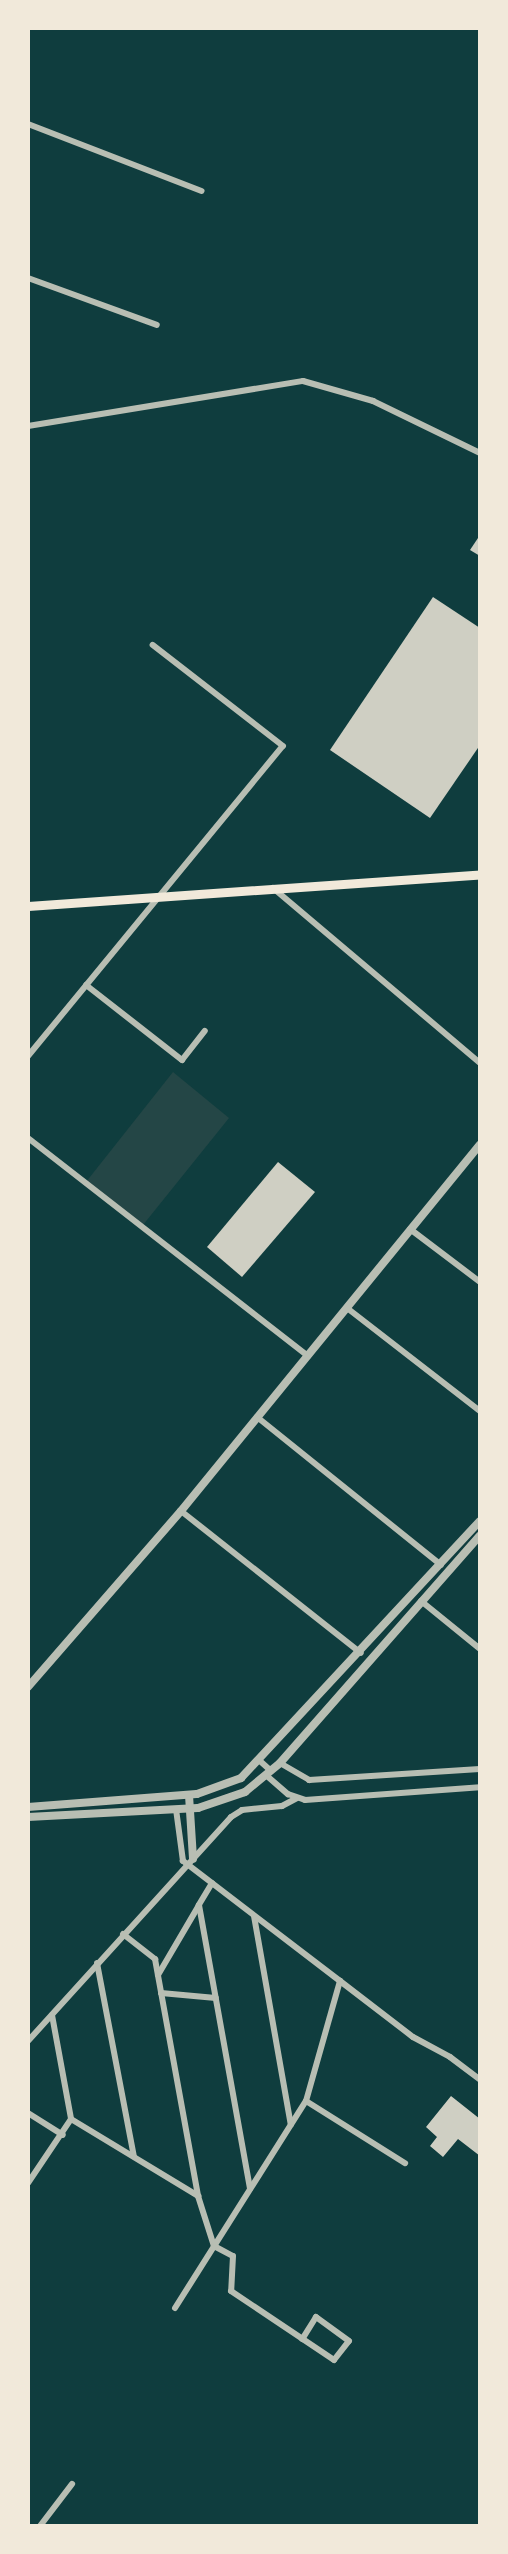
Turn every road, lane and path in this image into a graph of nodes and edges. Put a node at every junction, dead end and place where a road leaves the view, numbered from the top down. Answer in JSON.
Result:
{"nodes":[{"id":1,"x":28,"y":124,"type":"edge"},
{"id":2,"x":202,"y":191,"type":"dead end"},
{"id":3,"x":28,"y":278,"type":"edge"},
{"id":4,"x":157,"y":325,"type":"dead end"},
{"id":5,"x":28,"y":426,"type":"edge"},
{"id":6,"x":480,"y":453,"type":"edge"},
{"id":7,"x":153,"y":645,"type":"dead end"},
{"id":8,"x":480,"y":874,"type":"edge"},
{"id":9,"x":273,"y":888,"type":"junction"},
{"id":10,"x":159,"y":896,"type":"junction"},
{"id":11,"x":28,"y":906,"type":"edge"},
{"id":12,"x":86,"y":985,"type":"junction"},
{"id":13,"x":205,"y":1031,"type":"dead end"},
{"id":14,"x":28,"y":1056,"type":"edge"},
{"id":15,"x":480,"y":1063,"type":"edge"},
{"id":16,"x":28,"y":1138,"type":"edge"},
{"id":17,"x":480,"y":1145,"type":"edge"},
{"id":18,"x":411,"y":1229,"type":"junction"},
{"id":19,"x":480,"y":1282,"type":"edge"},
{"id":20,"x":347,"y":1308,"type":"junction"},
{"id":21,"x":308,"y":1356,"type":"junction"},
{"id":22,"x":480,"y":1411,"type":"edge"},
{"id":23,"x":257,"y":1417,"type":"junction"},
{"id":24,"x":181,"y":1511,"type":"junction"},
{"id":25,"x":480,"y":1521,"type":"edge"},
{"id":26,"x":480,"y":1535,"type":"edge"},
{"id":27,"x":441,"y":1565,"type":"junction"},
{"id":28,"x":422,"y":1601,"type":"junction"},
{"id":29,"x":480,"y":1649,"type":"edge"},
{"id":30,"x":361,"y":1653,"type":"junction"},
{"id":31,"x":28,"y":1687,"type":"edge"},
{"id":32,"x":260,"y":1761,"type":"junction"},
{"id":33,"x":280,"y":1762,"type":"junction"},
{"id":34,"x":480,"y":1768,"type":"edge"},
{"id":35,"x":269,"y":1774,"type":"junction"},
{"id":36,"x":480,"y":1787,"type":"edge"},
{"id":37,"x":189,"y":1795,"type":"junction"},
{"id":38,"x":297,"y":1798,"type":"junction"},
{"id":39,"x":28,"y":1807,"type":"edge"},
{"id":40,"x":176,"y":1809,"type":"junction"},
{"id":41,"x":190,"y":1809,"type":"junction"},
{"id":42,"x":28,"y":1817,"type":"edge"},
{"id":43,"x":190,"y":1862,"type":"junction"},
{"id":44,"x":212,"y":1883,"type":"junction"},
{"id":45,"x":199,"y":1905,"type":"junction"},
{"id":46,"x":254,"y":1916,"type":"junction"},
{"id":47,"x":123,"y":1934,"type":"junction"},
{"id":48,"x":97,"y":1963,"type":"junction"},
{"id":49,"x":158,"y":1976,"type":"junction"},
{"id":50,"x":340,"y":1981,"type":"junction"},
{"id":51,"x":161,"y":1993,"type":"junction"},
{"id":52,"x":216,"y":1998,"type":"junction"},
{"id":53,"x":52,"y":2015,"type":"junction"},
{"id":54,"x":28,"y":2041,"type":"edge"},
{"id":55,"x":480,"y":2080,"type":"edge"},
{"id":56,"x":306,"y":2101,"type":"junction"},
{"id":57,"x":28,"y":2113,"type":"edge"},
{"id":58,"x":71,"y":2119,"type":"junction"},
{"id":59,"x":291,"y":2125,"type":"junction"},
{"id":60,"x":63,"y":2135,"type":"junction"},
{"id":61,"x":134,"y":2157,"type":"junction"},
{"id":62,"x":405,"y":2163,"type":"dead end"},
{"id":63,"x":28,"y":2183,"type":"edge"},
{"id":64,"x":251,"y":2189,"type":"junction"},
{"id":65,"x":198,"y":2196,"type":"junction"},
{"id":66,"x":214,"y":2246,"type":"junction"},
{"id":67,"x":175,"y":2308,"type":"dead end"},
{"id":68,"x":302,"y":2339,"type":"junction"},
{"id":69,"x":72,"y":2484,"type":"dead end"},
{"id":70,"x":40,"y":2526,"type":"edge"}],
"edges":[{"from":1,"to":2,"type":"street"},
{"from":3,"to":4,"type":"street"},
{"from":5,"to":6,"type":"street"},
{"from":7,"to":10,"type":"street"},
{"from":8,"to":9,"type":"main road"},
{"from":9,"to":10,"type":"main road"},
{"from":9,"to":15,"type":"street"},
{"from":10,"to":11,"type":"main road"},
{"from":10,"to":12,"type":"street"},
{"from":12,"to":13,"type":"street"},
{"from":12,"to":14,"type":"street"},
{"from":16,"to":21,"type":"street"},
{"from":17,"to":18,"type":"street"},
{"from":18,"to":19,"type":"street"},
{"from":18,"to":20,"type":"street"},
{"from":20,"to":21,"type":"street"},
{"from":20,"to":22,"type":"street"},
{"from":21,"to":23,"type":"street"},
{"from":23,"to":24,"type":"street"},
{"from":23,"to":27,"type":"street"},
{"from":24,"to":30,"type":"street"},
{"from":24,"to":31,"type":"street"},
{"from":25,"to":27,"type":"street"},
{"from":26,"to":28,"type":"street"},
{"from":27,"to":30,"type":"street"},
{"from":28,"to":29,"type":"street"},
{"from":28,"to":33,"type":"street"},
{"from":30,"to":32,"type":"street"},
{"from":32,"to":35,"type":"street"},
{"from":32,"to":37,"type":"street"},
{"from":33,"to":34,"type":"street"},
{"from":33,"to":35,"type":"street"},
{"from":35,"to":38,"type":"street"},
{"from":35,"to":41,"type":"street"},
{"from":36,"to":38,"type":"street"},
{"from":37,"to":39,"type":"street"},
{"from":37,"to":41,"type":"street"},
{"from":38,"to":43,"type":"street"},
{"from":40,"to":41,"type":"street"},
{"from":40,"to":42,"type":"street"},
{"from":40,"to":43,"type":"street"},
{"from":41,"to":43,"type":"street"},
{"from":43,"to":44,"type":"street"},
{"from":43,"to":47,"type":"street"},
{"from":44,"to":45,"type":"street"},
{"from":44,"to":46,"type":"street"},
{"from":45,"to":49,"type":"street"},
{"from":45,"to":52,"type":"street"},
{"from":46,"to":50,"type":"street"},
{"from":46,"to":59,"type":"street"},
{"from":47,"to":48,"type":"street"},
{"from":47,"to":49,"type":"street"},
{"from":48,"to":53,"type":"street"},
{"from":48,"to":61,"type":"street"},
{"from":49,"to":51,"type":"street"},
{"from":50,"to":55,"type":"street"},
{"from":50,"to":56,"type":"street"},
{"from":51,"to":52,"type":"street"},
{"from":51,"to":65,"type":"street"},
{"from":52,"to":64,"type":"street"},
{"from":53,"to":54,"type":"street"},
{"from":53,"to":58,"type":"street"},
{"from":56,"to":59,"type":"street"},
{"from":56,"to":62,"type":"street"},
{"from":57,"to":60,"type":"street"},
{"from":58,"to":60,"type":"street"},
{"from":58,"to":61,"type":"street"},
{"from":59,"to":64,"type":"street"},
{"from":60,"to":63,"type":"street"},
{"from":61,"to":65,"type":"street"},
{"from":64,"to":66,"type":"street"},
{"from":65,"to":66,"type":"street"},
{"from":66,"to":67,"type":"street"},
{"from":66,"to":68,"type":"street"},
{"from":68,"to":68,"type":"street"},
{"from":69,"to":70,"type":"street"}]}
